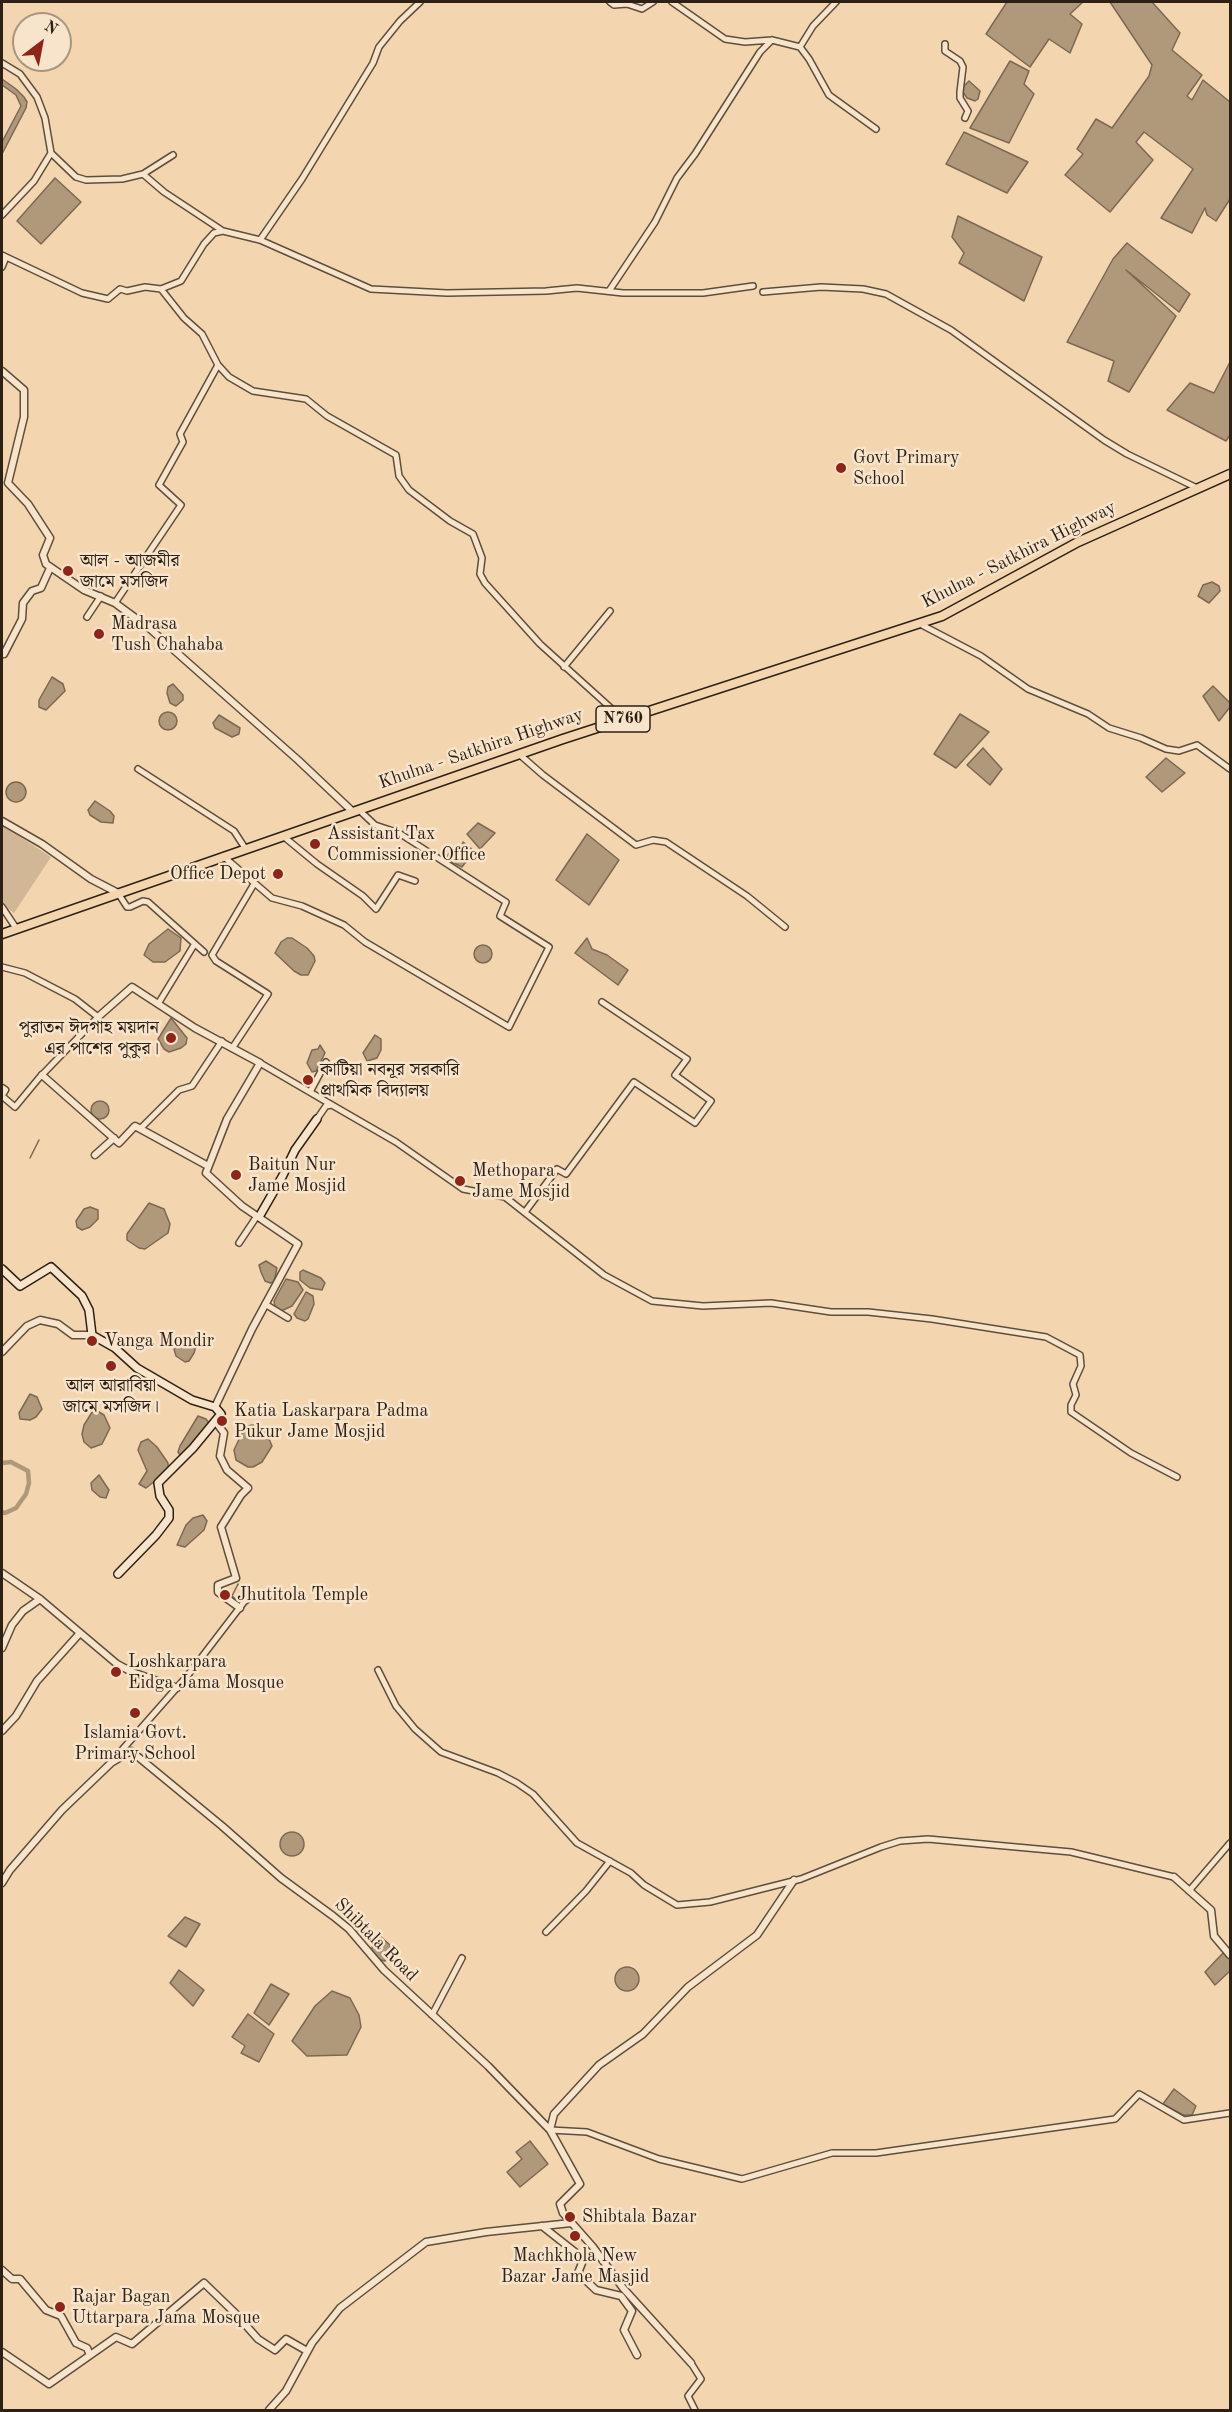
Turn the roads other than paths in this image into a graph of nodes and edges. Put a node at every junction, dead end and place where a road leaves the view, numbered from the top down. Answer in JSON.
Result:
{"nodes":[{"id":1,"x":420,"y":2,"type":"edge"},
{"id":2,"x":610,"y":2,"type":"edge"},
{"id":3,"x":653,"y":2,"type":"edge"},
{"id":4,"x":672,"y":2,"type":"edge"},
{"id":5,"x":836,"y":2,"type":"edge"},
{"id":6,"x":772,"y":40,"type":"junction"},
{"id":7,"x":945,"y":44,"type":"dead end"},
{"id":8,"x":800,"y":47,"type":"junction"},
{"id":9,"x":2,"y":63,"type":"edge"},
{"id":10,"x":965,"y":118,"type":"dead end"},
{"id":11,"x":876,"y":129,"type":"dead end"},
{"id":12,"x":51,"y":153,"type":"junction"},
{"id":13,"x":173,"y":155,"type":"dead end"},
{"id":14,"x":143,"y":174,"type":"junction"},
{"id":15,"x":2,"y":215,"type":"edge"},
{"id":16,"x":223,"y":231,"type":"junction"},
{"id":17,"x":260,"y":240,"type":"junction"},
{"id":18,"x":4,"y":256,"type":"edge"},
{"id":19,"x":2,"y":267,"type":"edge"},
{"id":20,"x":753,"y":286,"type":"dead end"},
{"id":21,"x":161,"y":289,"type":"junction"},
{"id":22,"x":609,"y":291,"type":"junction"},
{"id":23,"x":763,"y":292,"type":"dead end"},
{"id":24,"x":218,"y":366,"type":"junction"},
{"id":25,"x":2,"y":371,"type":"edge"},
{"id":26,"x":1230,"y":474,"type":"edge"},
{"id":27,"x":5,"y":481,"type":"edge"},
{"id":28,"x":1197,"y":488,"type":"junction"},
{"id":29,"x":51,"y":568,"type":"junction"},
{"id":30,"x":101,"y":596,"type":"junction"},
{"id":31,"x":115,"y":603,"type":"junction"},
{"id":32,"x":610,"y":611,"type":"dead end"},
{"id":33,"x":87,"y":617,"type":"dead end"},
{"id":34,"x":919,"y":623,"type":"junction"},
{"id":35,"x":4,"y":654,"type":"dead end"},
{"id":36,"x":564,"y":667,"type":"junction"},
{"id":37,"x":623,"y":719,"type":"junction"},
{"id":38,"x":519,"y":753,"type":"junction"},
{"id":39,"x":138,"y":769,"type":"dead end"},
{"id":40,"x":1230,"y":769,"type":"edge"},
{"id":41,"x":355,"y":809,"type":"junction"},
{"id":42,"x":2,"y":821,"type":"edge"},
{"id":43,"x":282,"y":835,"type":"junction"},
{"id":44,"x":245,"y":848,"type":"junction"},
{"id":45,"x":223,"y":856,"type":"junction"},
{"id":46,"x":415,"y":881,"type":"dead end"},
{"id":47,"x":254,"y":884,"type":"junction"},
{"id":48,"x":118,"y":893,"type":"junction"},
{"id":49,"x":2,"y":907,"type":"edge"},
{"id":50,"x":784,"y":927,"type":"dead end"},
{"id":51,"x":16,"y":928,"type":"junction"},
{"id":52,"x":2,"y":934,"type":"edge"},
{"id":53,"x":194,"y":945,"type":"junction"},
{"id":54,"x":204,"y":952,"type":"dead end"},
{"id":55,"x":2,"y":967,"type":"edge"},
{"id":56,"x":602,"y":1002,"type":"dead end"},
{"id":57,"x":158,"y":1004,"type":"junction"},
{"id":58,"x":98,"y":1017,"type":"junction"},
{"id":59,"x":222,"y":1041,"type":"junction"},
{"id":60,"x":233,"y":1047,"type":"junction"},
{"id":61,"x":326,"y":1062,"type":"dead end"},
{"id":62,"x":260,"y":1063,"type":"junction"},
{"id":63,"x":42,"y":1075,"type":"junction"},
{"id":64,"x":2,"y":1088,"type":"edge"},
{"id":65,"x":310,"y":1092,"type":"junction"},
{"id":66,"x":2,"y":1095,"type":"edge"},
{"id":67,"x":332,"y":1105,"type":"junction"},
{"id":68,"x":316,"y":1119,"type":"joint"},
{"id":69,"x":140,"y":1129,"type":"junction"},
{"id":70,"x":114,"y":1138,"type":"junction"},
{"id":71,"x":95,"y":1155,"type":"dead end"},
{"id":72,"x":208,"y":1166,"type":"junction"},
{"id":73,"x":442,"y":1174,"type":"junction"},
{"id":74,"x":438,"y":1181,"type":"dead end"},
{"id":75,"x":525,"y":1212,"type":"junction"},
{"id":76,"x":258,"y":1217,"type":"junction"},
{"id":77,"x":239,"y":1244,"type":"dead end"},
{"id":78,"x":2,"y":1269,"type":"edge"},
{"id":79,"x":265,"y":1304,"type":"junction"},
{"id":80,"x":288,"y":1318,"type":"dead end"},
{"id":81,"x":92,"y":1335,"type":"junction"},
{"id":82,"x":2,"y":1352,"type":"edge"},
{"id":83,"x":215,"y":1407,"type":"junction"},
{"id":84,"x":215,"y":1422,"type":"junction"},
{"id":85,"x":1177,"y":1477,"type":"dead end"},
{"id":86,"x":2,"y":1573,"type":"edge"},
{"id":87,"x":118,"y":1574,"type":"dead end"},
{"id":88,"x":255,"y":1594,"type":"dead end"},
{"id":89,"x":40,"y":1599,"type":"junction"},
{"id":90,"x":240,"y":1608,"type":"junction"},
{"id":91,"x":80,"y":1633,"type":"junction"},
{"id":92,"x":2,"y":1648,"type":"edge"},
{"id":93,"x":378,"y":1670,"type":"dead end"},
{"id":94,"x":177,"y":1688,"type":"junction"},
{"id":95,"x":2,"y":1731,"type":"edge"},
{"id":96,"x":111,"y":1762,"type":"junction"},
{"id":97,"x":1230,"y":1843,"type":"edge"},
{"id":98,"x":610,"y":1861,"type":"junction"},
{"id":99,"x":1174,"y":1877,"type":"joint"},
{"id":100,"x":794,"y":1880,"type":"junction"},
{"id":101,"x":2,"y":1883,"type":"edge"},
{"id":102,"x":1189,"y":1891,"type":"junction"},
{"id":103,"x":546,"y":1932,"type":"dead end"},
{"id":104,"x":1230,"y":1955,"type":"edge"},
{"id":105,"x":462,"y":1958,"type":"dead end"},
{"id":106,"x":432,"y":2015,"type":"junction"},
{"id":107,"x":1230,"y":2113,"type":"edge"},
{"id":108,"x":550,"y":2130,"type":"junction"},
{"id":109,"x":571,"y":2223,"type":"junction"},
{"id":110,"x":542,"y":2226,"type":"junction"},
{"id":111,"x":2,"y":2270,"type":"edge"},
{"id":112,"x":307,"y":2351,"type":"junction"},
{"id":113,"x":2,"y":2352,"type":"edge"},
{"id":114,"x":90,"y":2355,"type":"junction"},
{"id":115,"x":637,"y":2355,"type":"dead end"},
{"id":116,"x":691,"y":2363,"type":"joint"},
{"id":117,"x":269,"y":2410,"type":"edge"},
{"id":118,"x":695,"y":2410,"type":"edge"}],
"edges":[{"from":1,"to":17,"type":"street"},
{"from":2,"to":3,"type":"street"},
{"from":4,"to":6,"type":"street"},
{"from":5,"to":8,"type":"street"},
{"from":6,"to":8,"type":"street"},
{"from":6,"to":22,"type":"street"},
{"from":7,"to":10,"type":"street"},
{"from":8,"to":11,"type":"street"},
{"from":9,"to":12,"type":"street"},
{"from":12,"to":14,"type":"street"},
{"from":12,"to":15,"type":"street"},
{"from":13,"to":14,"type":"street"},
{"from":14,"to":16,"type":"street"},
{"from":16,"to":17,"type":"street"},
{"from":16,"to":21,"type":"street"},
{"from":17,"to":22,"type":"street"},
{"from":18,"to":19,"type":"street"},
{"from":18,"to":21,"type":"street"},
{"from":20,"to":22,"type":"street"},
{"from":21,"to":24,"type":"street"},
{"from":23,"to":28,"type":"street"},
{"from":24,"to":31,"type":"street"},
{"from":24,"to":36,"type":"street"},
{"from":25,"to":27,"type":"street"},
{"from":26,"to":28,"type":"highway","name":"Khulna - Satkhira Highway","number":"N760"},
{"from":27,"to":29,"type":"street"},
{"from":28,"to":34,"type":"highway","name":"Khulna - Satkhira Highway","number":"N760"},
{"from":29,"to":30,"type":"street"},
{"from":29,"to":35,"type":"street"},
{"from":30,"to":31,"type":"street"},
{"from":30,"to":33,"type":"street"},
{"from":31,"to":41,"type":"street"},
{"from":32,"to":36,"type":"street"},
{"from":34,"to":37,"type":"highway","name":"Khulna - Satkhira Highway","number":"N760"},
{"from":34,"to":40,"type":"street"},
{"from":36,"to":37,"type":"street"},
{"from":37,"to":38,"type":"highway","name":"Khulna - Satkhira Highway","number":"N760"},
{"from":38,"to":41,"type":"highway","name":"Khulna - Satkhira Highway","number":"N760"},
{"from":38,"to":50,"type":"street"},
{"from":39,"to":44,"type":"street"},
{"from":41,"to":43,"type":"highway","name":"Khulna - Satkhira Highway","number":"N760"},
{"from":41,"to":47,"type":"street"},
{"from":42,"to":48,"type":"street"},
{"from":43,"to":44,"type":"highway","name":"Khulna - Satkhira Highway","number":"N760"},
{"from":43,"to":46,"type":"street"},
{"from":44,"to":45,"type":"highway","name":"Khulna - Satkhira Highway","number":"N760"},
{"from":45,"to":47,"type":"street"},
{"from":45,"to":48,"type":"highway","name":"Khulna - Satkhira Highway","number":"N760"},
{"from":47,"to":60,"type":"street"},
{"from":48,"to":51,"type":"highway","name":"Khulna - Satkhira Highway","number":"N760"},
{"from":48,"to":53,"type":"street"},
{"from":49,"to":51,"type":"street"},
{"from":51,"to":52,"type":"highway","name":"Khulna - Satkhira Highway","number":"N760"},
{"from":53,"to":54,"type":"street"},
{"from":53,"to":57,"type":"street"},
{"from":55,"to":58,"type":"street"},
{"from":56,"to":75,"type":"street"},
{"from":57,"to":58,"type":"street"},
{"from":57,"to":59,"type":"street"},
{"from":58,"to":63,"type":"street"},
{"from":59,"to":60,"type":"street"},
{"from":59,"to":69,"type":"street"},
{"from":60,"to":62,"type":"street"},
{"from":61,"to":65,"type":"street"},
{"from":62,"to":65,"type":"street"},
{"from":62,"to":72,"type":"street"},
{"from":63,"to":66,"type":"street"},
{"from":63,"to":70,"type":"street"},
{"from":64,"to":66,"type":"street"},
{"from":65,"to":67,"type":"street"},
{"from":67,"to":68,"type":"street"},
{"from":67,"to":73,"type":"street"},
{"from":68,"to":76,"type":"main road"},
{"from":69,"to":70,"type":"street"},
{"from":69,"to":72,"type":"street"},
{"from":70,"to":71,"type":"street"},
{"from":72,"to":76,"type":"street"},
{"from":73,"to":74,"type":"street"},
{"from":73,"to":75,"type":"street"},
{"from":75,"to":85,"type":"street"},
{"from":76,"to":77,"type":"street"},
{"from":76,"to":79,"type":"street"},
{"from":78,"to":81,"type":"main road"},
{"from":79,"to":80,"type":"street"},
{"from":79,"to":83,"type":"street"},
{"from":81,"to":82,"type":"street"},
{"from":81,"to":83,"type":"main road"},
{"from":83,"to":84,"type":"main road"},
{"from":84,"to":87,"type":"main road"},
{"from":84,"to":90,"type":"street"},
{"from":86,"to":89,"type":"street"},
{"from":88,"to":90,"type":"street"},
{"from":89,"to":91,"type":"street"},
{"from":89,"to":92,"type":"street"},
{"from":90,"to":94,"type":"street"},
{"from":91,"to":94,"type":"street"},
{"from":91,"to":95,"type":"street"},
{"from":93,"to":98,"type":"street"},
{"from":94,"to":96,"type":"street"},
{"from":96,"to":101,"type":"street"},
{"from":96,"to":106,"type":"street","name":"Shibtala Road"},
{"from":97,"to":102,"type":"street"},
{"from":98,"to":100,"type":"street"},
{"from":98,"to":103,"type":"street"},
{"from":99,"to":100,"type":"street"},
{"from":99,"to":102,"type":"street"},
{"from":100,"to":108,"type":"street"},
{"from":102,"to":104,"type":"street"},
{"from":105,"to":106,"type":"street"},
{"from":106,"to":108,"type":"street","name":"Shibtala Road"},
{"from":107,"to":108,"type":"street"},
{"from":108,"to":109,"type":"street","name":"Shibtala Road"},
{"from":109,"to":110,"type":"street"},
{"from":109,"to":116,"type":"street"},
{"from":110,"to":112,"type":"street"},
{"from":110,"to":115,"type":"street"},
{"from":111,"to":114,"type":"street"},
{"from":112,"to":114,"type":"street"},
{"from":112,"to":117,"type":"street"},
{"from":113,"to":114,"type":"street"},
{"from":116,"to":118,"type":"street"}]}
